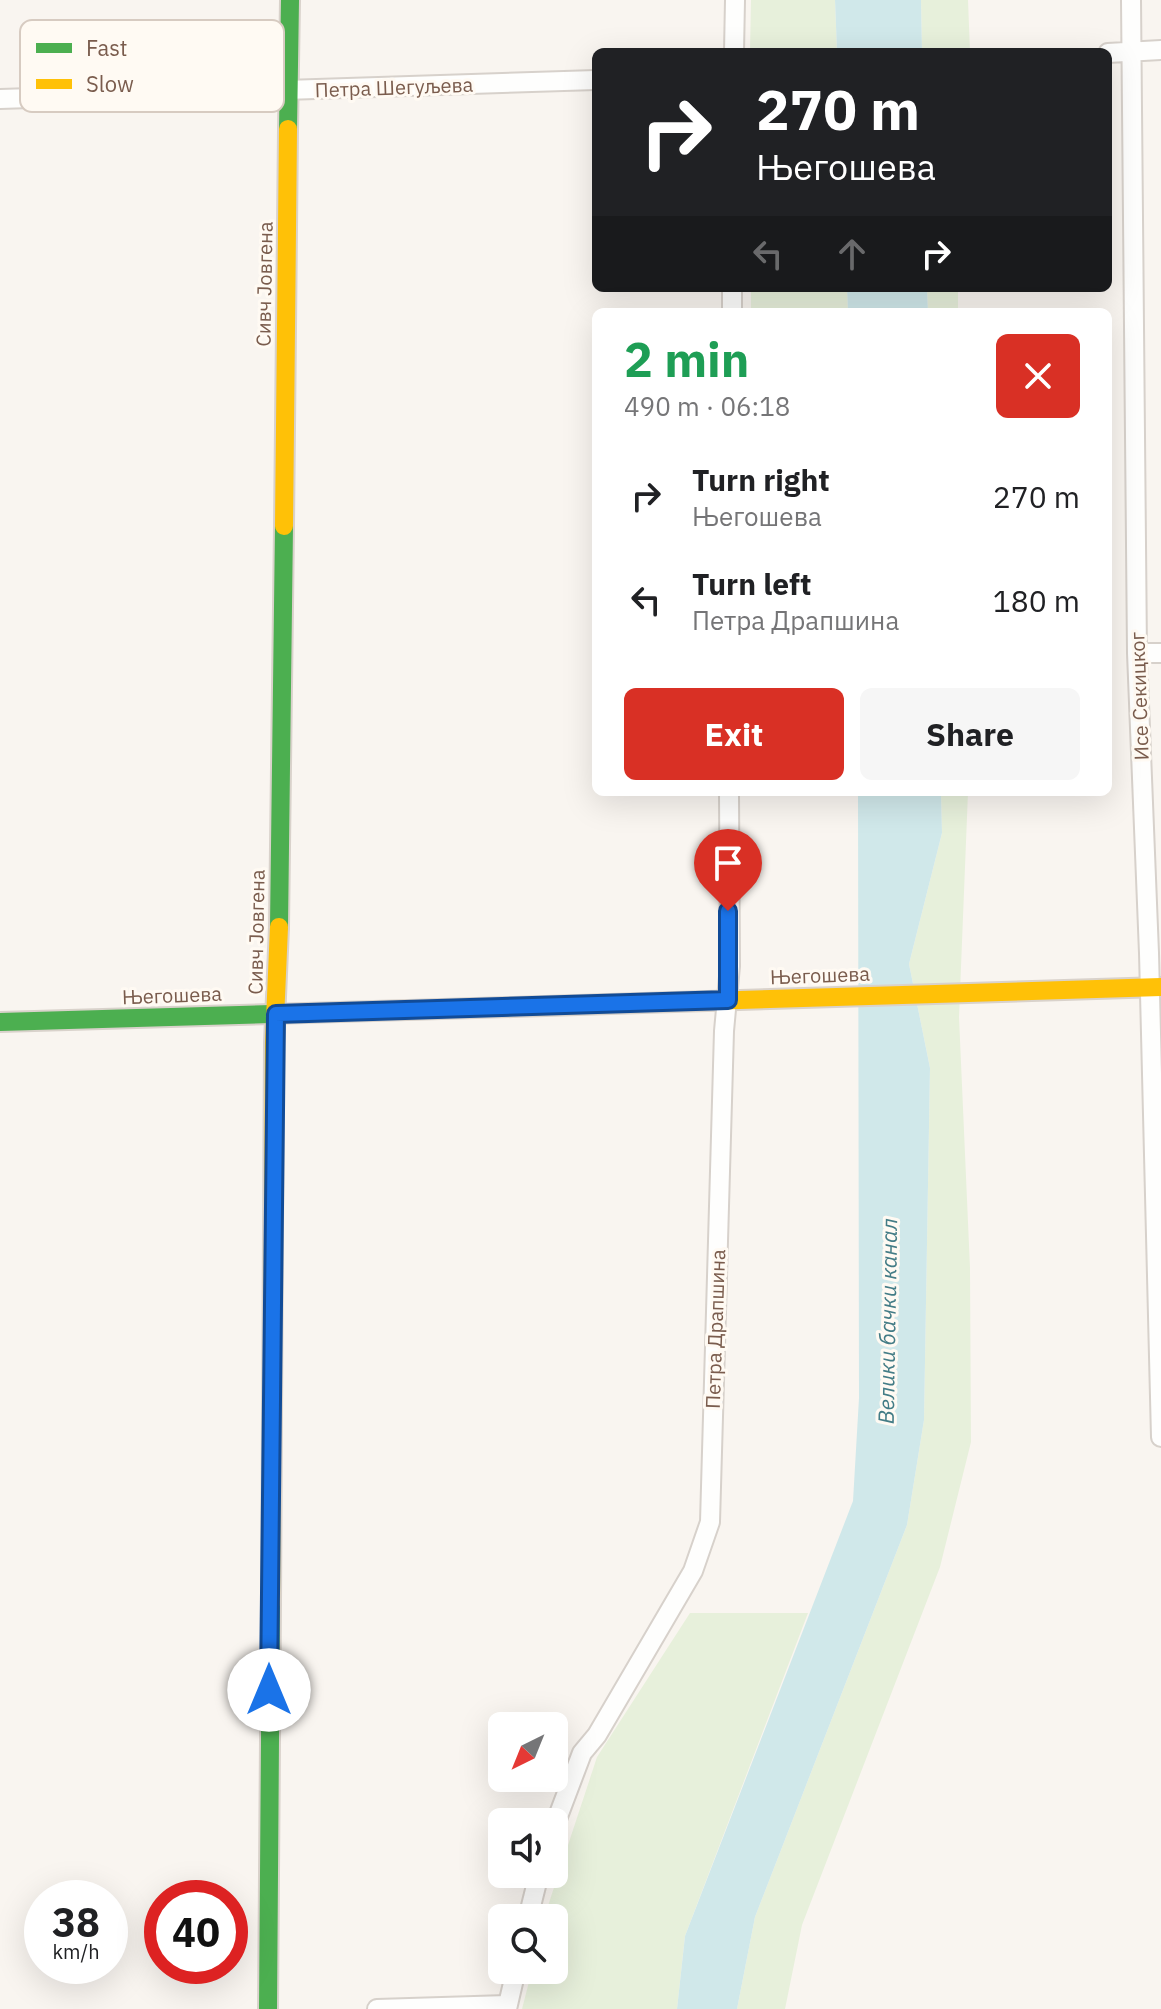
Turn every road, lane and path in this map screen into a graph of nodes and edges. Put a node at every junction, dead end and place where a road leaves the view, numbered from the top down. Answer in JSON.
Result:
{"nodes":[{"id":1,"x":290,"y":0,"type":"edge"},
{"id":2,"x":735,"y":0,"type":"edge"},
{"id":3,"x":1131,"y":0,"type":"edge"},
{"id":4,"x":734,"y":48,"type":"edge"},
{"id":5,"x":1161,"y":50,"type":"edge"},
{"id":6,"x":1132,"y":51,"type":"junction"},
{"id":7,"x":1112,"y":53,"type":"edge"},
{"id":8,"x":592,"y":80,"type":"edge"},
{"id":9,"x":284,"y":90,"type":"edge"},
{"id":10,"x":288,"y":90,"type":"junction"},
{"id":11,"x":20,"y":98,"type":"edge"},
{"id":12,"x":0,"y":99,"type":"edge"},
{"id":13,"x":1137,"y":653,"type":"junction"},
{"id":14,"x":1161,"y":653,"type":"edge"},
{"id":15,"x":729,"y":796,"type":"edge"},
{"id":16,"x":1156,"y":988,"type":"edge"},
{"id":17,"x":728,"y":1000,"type":"junction"},
{"id":18,"x":276,"y":1014,"type":"junction"},
{"id":19,"x":0,"y":1022,"type":"edge"},
{"id":20,"x":1161,"y":1437,"type":"edge"},
{"id":21,"x":561,"y":1808,"type":"edge"},
{"id":22,"x":513,"y":1984,"type":"edge"},
{"id":23,"x":507,"y":2007,"type":"edge"},
{"id":24,"x":268,"y":2009,"type":"edge"},
{"id":25,"x":377,"y":2009,"type":"edge"}],
"edges":[{"from":1,"to":10,"type":"street","name":"Сивч Јовгена"},
{"from":2,"to":4,"type":"street"},
{"from":3,"to":6,"type":"street","name":"Исе Секицког"},
{"from":5,"to":6,"type":"street"},
{"from":6,"to":7,"type":"street"},
{"from":6,"to":13,"type":"street","name":"Исе Секицког"},
{"from":8,"to":10,"type":"street","name":"Петра Шегуљева"},
{"from":9,"to":10,"type":"street","name":"Петра Шегуљева"},
{"from":10,"to":18,"type":"street","name":"Сивч Јовгена"},
{"from":11,"to":12,"type":"street","name":"Петра Шегуљева"},
{"from":13,"to":14,"type":"street"},
{"from":13,"to":16,"type":"street","name":"Исе Секицког"},
{"from":15,"to":17,"type":"street","name":"Петра Драпшина"},
{"from":16,"to":17,"type":"street","name":"Његошева"},
{"from":16,"to":20,"type":"street","name":"Исе Секицког"},
{"from":17,"to":18,"type":"street","name":"Његошева"},
{"from":17,"to":21,"type":"street","name":"Петра Драпшина"},
{"from":18,"to":19,"type":"street","name":"Његошева"},
{"from":18,"to":24,"type":"street","name":"Сивч Јовгена"},
{"from":22,"to":23,"type":"street"},
{"from":23,"to":25,"type":"street"}]}
